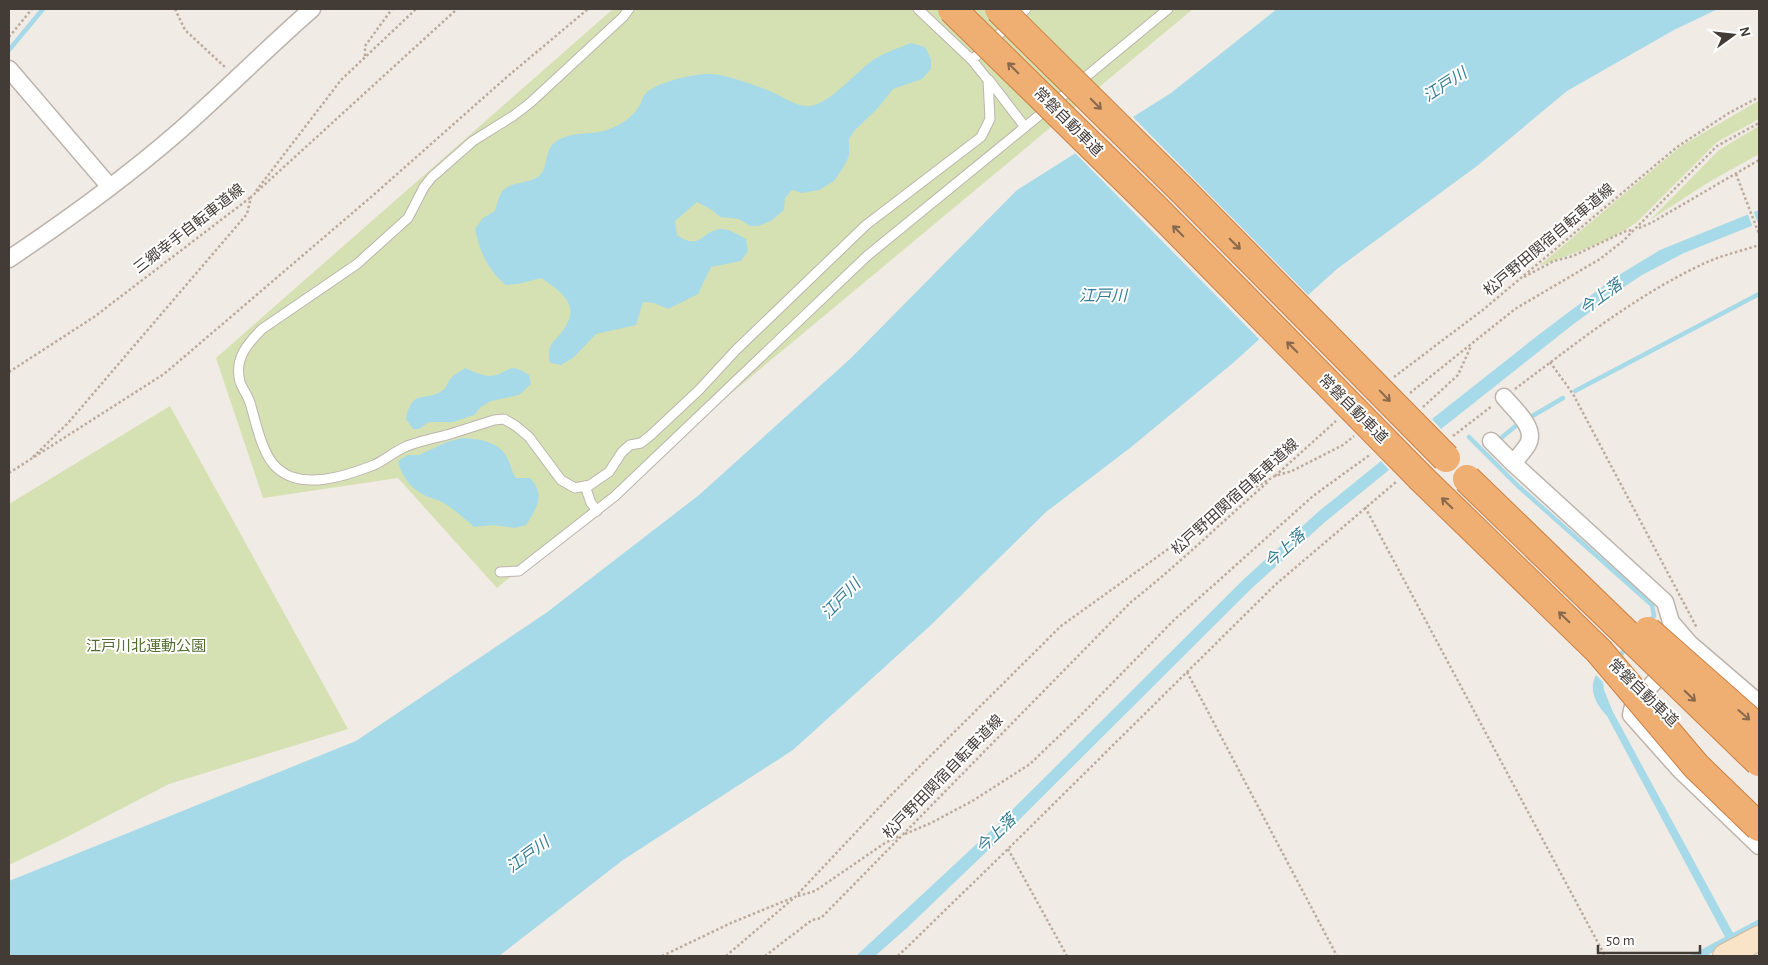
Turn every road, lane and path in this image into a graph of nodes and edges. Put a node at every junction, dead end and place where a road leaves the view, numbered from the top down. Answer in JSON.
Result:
{"nodes":[{"id":1,"x":32,"y":9,"type":"edge"},
{"id":2,"x":175,"y":9,"type":"edge"},
{"id":3,"x":312,"y":9,"type":"edge"},
{"id":4,"x":392,"y":9,"type":"edge"},
{"id":5,"x":416,"y":9,"type":"edge"},
{"id":6,"x":457,"y":9,"type":"edge"},
{"id":7,"x":588,"y":9,"type":"edge"},
{"id":8,"x":629,"y":9,"type":"edge"},
{"id":9,"x":933,"y":9,"type":"edge"},
{"id":10,"x":952,"y":9,"type":"edge"},
{"id":11,"x":999,"y":9,"type":"edge"},
{"id":12,"x":1026,"y":9,"type":"edge"},
{"id":13,"x":1168,"y":9,"type":"edge"},
{"id":14,"x":921,"y":12,"type":"edge"},
{"id":15,"x":9,"y":37,"type":"edge"},
{"id":16,"x":365,"y":57,"type":"junction"},
{"id":17,"x":972,"y":60,"type":"junction"},
{"id":18,"x":9,"y":69,"type":"edge"},
{"id":19,"x":236,"y":78,"type":"junction"},
{"id":20,"x":988,"y":80,"type":"junction"},
{"id":21,"x":1759,"y":97,"type":"edge"},
{"id":22,"x":1759,"y":123,"type":"edge"},
{"id":23,"x":1025,"y":127,"type":"junction"},
{"id":24,"x":1759,"y":160,"type":"edge"},
{"id":25,"x":1736,"y":174,"type":"junction"},
{"id":26,"x":110,"y":187,"type":"junction"},
{"id":27,"x":251,"y":197,"type":"junction"},
{"id":28,"x":1635,"y":229,"type":"junction"},
{"id":29,"x":1759,"y":233,"type":"edge"},
{"id":30,"x":1759,"y":245,"type":"edge"},
{"id":31,"x":9,"y":258,"type":"edge"},
{"id":32,"x":1518,"y":280,"type":"junction"},
{"id":33,"x":1550,"y":362,"type":"junction"},
{"id":34,"x":9,"y":372,"type":"edge"},
{"id":35,"x":1391,"y":380,"type":"dead end"},
{"id":36,"x":1504,"y":397,"type":"junction"},
{"id":37,"x":1421,"y":408,"type":"dead end"},
{"id":38,"x":1336,"y":421,"type":"dead end"},
{"id":39,"x":1450,"y":439,"type":"dead end"},
{"id":40,"x":1491,"y":442,"type":"dead end"},
{"id":41,"x":1374,"y":451,"type":"dead end"},
{"id":42,"x":28,"y":461,"type":"junction"},
{"id":43,"x":1513,"y":463,"type":"junction"},
{"id":44,"x":9,"y":473,"type":"edge"},
{"id":45,"x":1274,"y":476,"type":"junction"},
{"id":46,"x":1467,"y":479,"type":"junction"},
{"id":47,"x":1396,"y":482,"type":"dead end"},
{"id":48,"x":585,"y":486,"type":"junction"},
{"id":49,"x":1365,"y":507,"type":"junction"},
{"id":50,"x":597,"y":511,"type":"junction"},
{"id":51,"x":500,"y":572,"type":"dead end"},
{"id":52,"x":1694,"y":637,"type":"junction"},
{"id":53,"x":1599,"y":651,"type":"junction"},
{"id":54,"x":1187,"y":672,"type":"junction"},
{"id":55,"x":1759,"y":703,"type":"edge"},
{"id":56,"x":1759,"y":729,"type":"edge"},
{"id":57,"x":1759,"y":762,"type":"edge"},
{"id":58,"x":1759,"y":805,"type":"edge"},
{"id":59,"x":1759,"y":827,"type":"edge"},
{"id":60,"x":903,"y":835,"type":"junction"},
{"id":61,"x":1759,"y":846,"type":"edge"},
{"id":62,"x":1008,"y":849,"type":"junction"},
{"id":63,"x":795,"y":897,"type":"junction"},
{"id":64,"x":1759,"y":938,"type":"edge"},
{"id":65,"x":662,"y":956,"type":"edge"},
{"id":66,"x":726,"y":956,"type":"edge"},
{"id":67,"x":765,"y":956,"type":"edge"},
{"id":68,"x":898,"y":956,"type":"edge"},
{"id":69,"x":1067,"y":956,"type":"edge"},
{"id":70,"x":1337,"y":956,"type":"edge"},
{"id":71,"x":1605,"y":956,"type":"edge"},
{"id":72,"x":1725,"y":956,"type":"edge"}],
"edges":[{"from":1,"to":15,"type":"path"},
{"from":2,"to":19,"type":"path"},
{"from":3,"to":19,"type":"street"},
{"from":4,"to":16,"type":"path"},
{"from":5,"to":16,"type":"path","name":"三郷幸手自転車道線"},
{"from":6,"to":27,"type":"path"},
{"from":7,"to":42,"type":"path"},
{"from":8,"to":48,"type":"lane"},
{"from":9,"to":14,"type":"lane"},
{"from":53,"to":10,"type":"highway","name":"常磐自動車道","one_way":true,"bridge":true},
{"from":11,"to":46,"type":"highway","name":"常磐自動車道","one_way":true,"bridge":true},
{"from":12,"to":17,"type":"lane"},
{"from":13,"to":23,"type":"lane"},
{"from":14,"to":17,"type":"lane"},
{"from":16,"to":27,"type":"path","name":"三郷幸手自転車道線"},
{"from":17,"to":20,"type":"lane"},
{"from":18,"to":26,"type":"street"},
{"from":19,"to":26,"type":"street"},
{"from":20,"to":23,"type":"lane"},
{"from":20,"to":48,"type":"lane"},
{"from":21,"to":32,"type":"path","name":"松戸野田関宿自転車道線"},
{"from":22,"to":28,"type":"path"},
{"from":23,"to":50,"type":"lane"},
{"from":24,"to":25,"type":"path"},
{"from":25,"to":28,"type":"path"},
{"from":25,"to":29,"type":"path"},
{"from":26,"to":31,"type":"street"},
{"from":27,"to":34,"type":"path","name":"三郷幸手自転車道線"},
{"from":27,"to":42,"type":"path"},
{"from":28,"to":32,"type":"path"},
{"from":28,"to":37,"type":"path"},
{"from":30,"to":33,"type":"path"},
{"from":32,"to":35,"type":"path","name":"松戸野田関宿自転車道線"},
{"from":33,"to":36,"type":"path"},
{"from":33,"to":52,"type":"path"},
{"from":36,"to":39,"type":"path"},
{"from":36,"to":43,"type":"street"},
{"from":38,"to":45,"type":"path","name":"松戸野田関宿自転車道線"},
{"from":40,"to":43,"type":"street"},
{"from":41,"to":60,"type":"path"},
{"from":42,"to":44,"type":"path"},
{"from":43,"to":52,"type":"street"},
{"from":45,"to":60,"type":"path","name":"松戸野田関宿自転車道線"},
{"from":45,"to":63,"type":"path"},
{"from":46,"to":56,"type":"highway","one_way":true,"bridge":true},
{"from":46,"to":57,"type":"highway","name":"常磐自動車道","one_way":true,"bridge":true},
{"from":47,"to":49,"type":"path"},
{"from":48,"to":50,"type":"lane"},
{"from":49,"to":54,"type":"path"},
{"from":49,"to":71,"type":"path"},
{"from":50,"to":51,"type":"lane"},
{"from":52,"to":55,"type":"street"},
{"from":52,"to":61,"type":"street"},
{"from":53,"to":58,"type":"highway","name":"常磐自動車道","bridge":true},
{"from":53,"to":59,"type":"highway","bridge":true},
{"from":54,"to":62,"type":"path"},
{"from":54,"to":70,"type":"path"},
{"from":60,"to":63,"type":"path"},
{"from":60,"to":67,"type":"path","name":"松戸野田関宿自転車道線"},
{"from":62,"to":68,"type":"path"},
{"from":62,"to":69,"type":"path"},
{"from":63,"to":65,"type":"path"},
{"from":63,"to":66,"type":"path"},
{"from":64,"to":72,"type":"street"}]}
